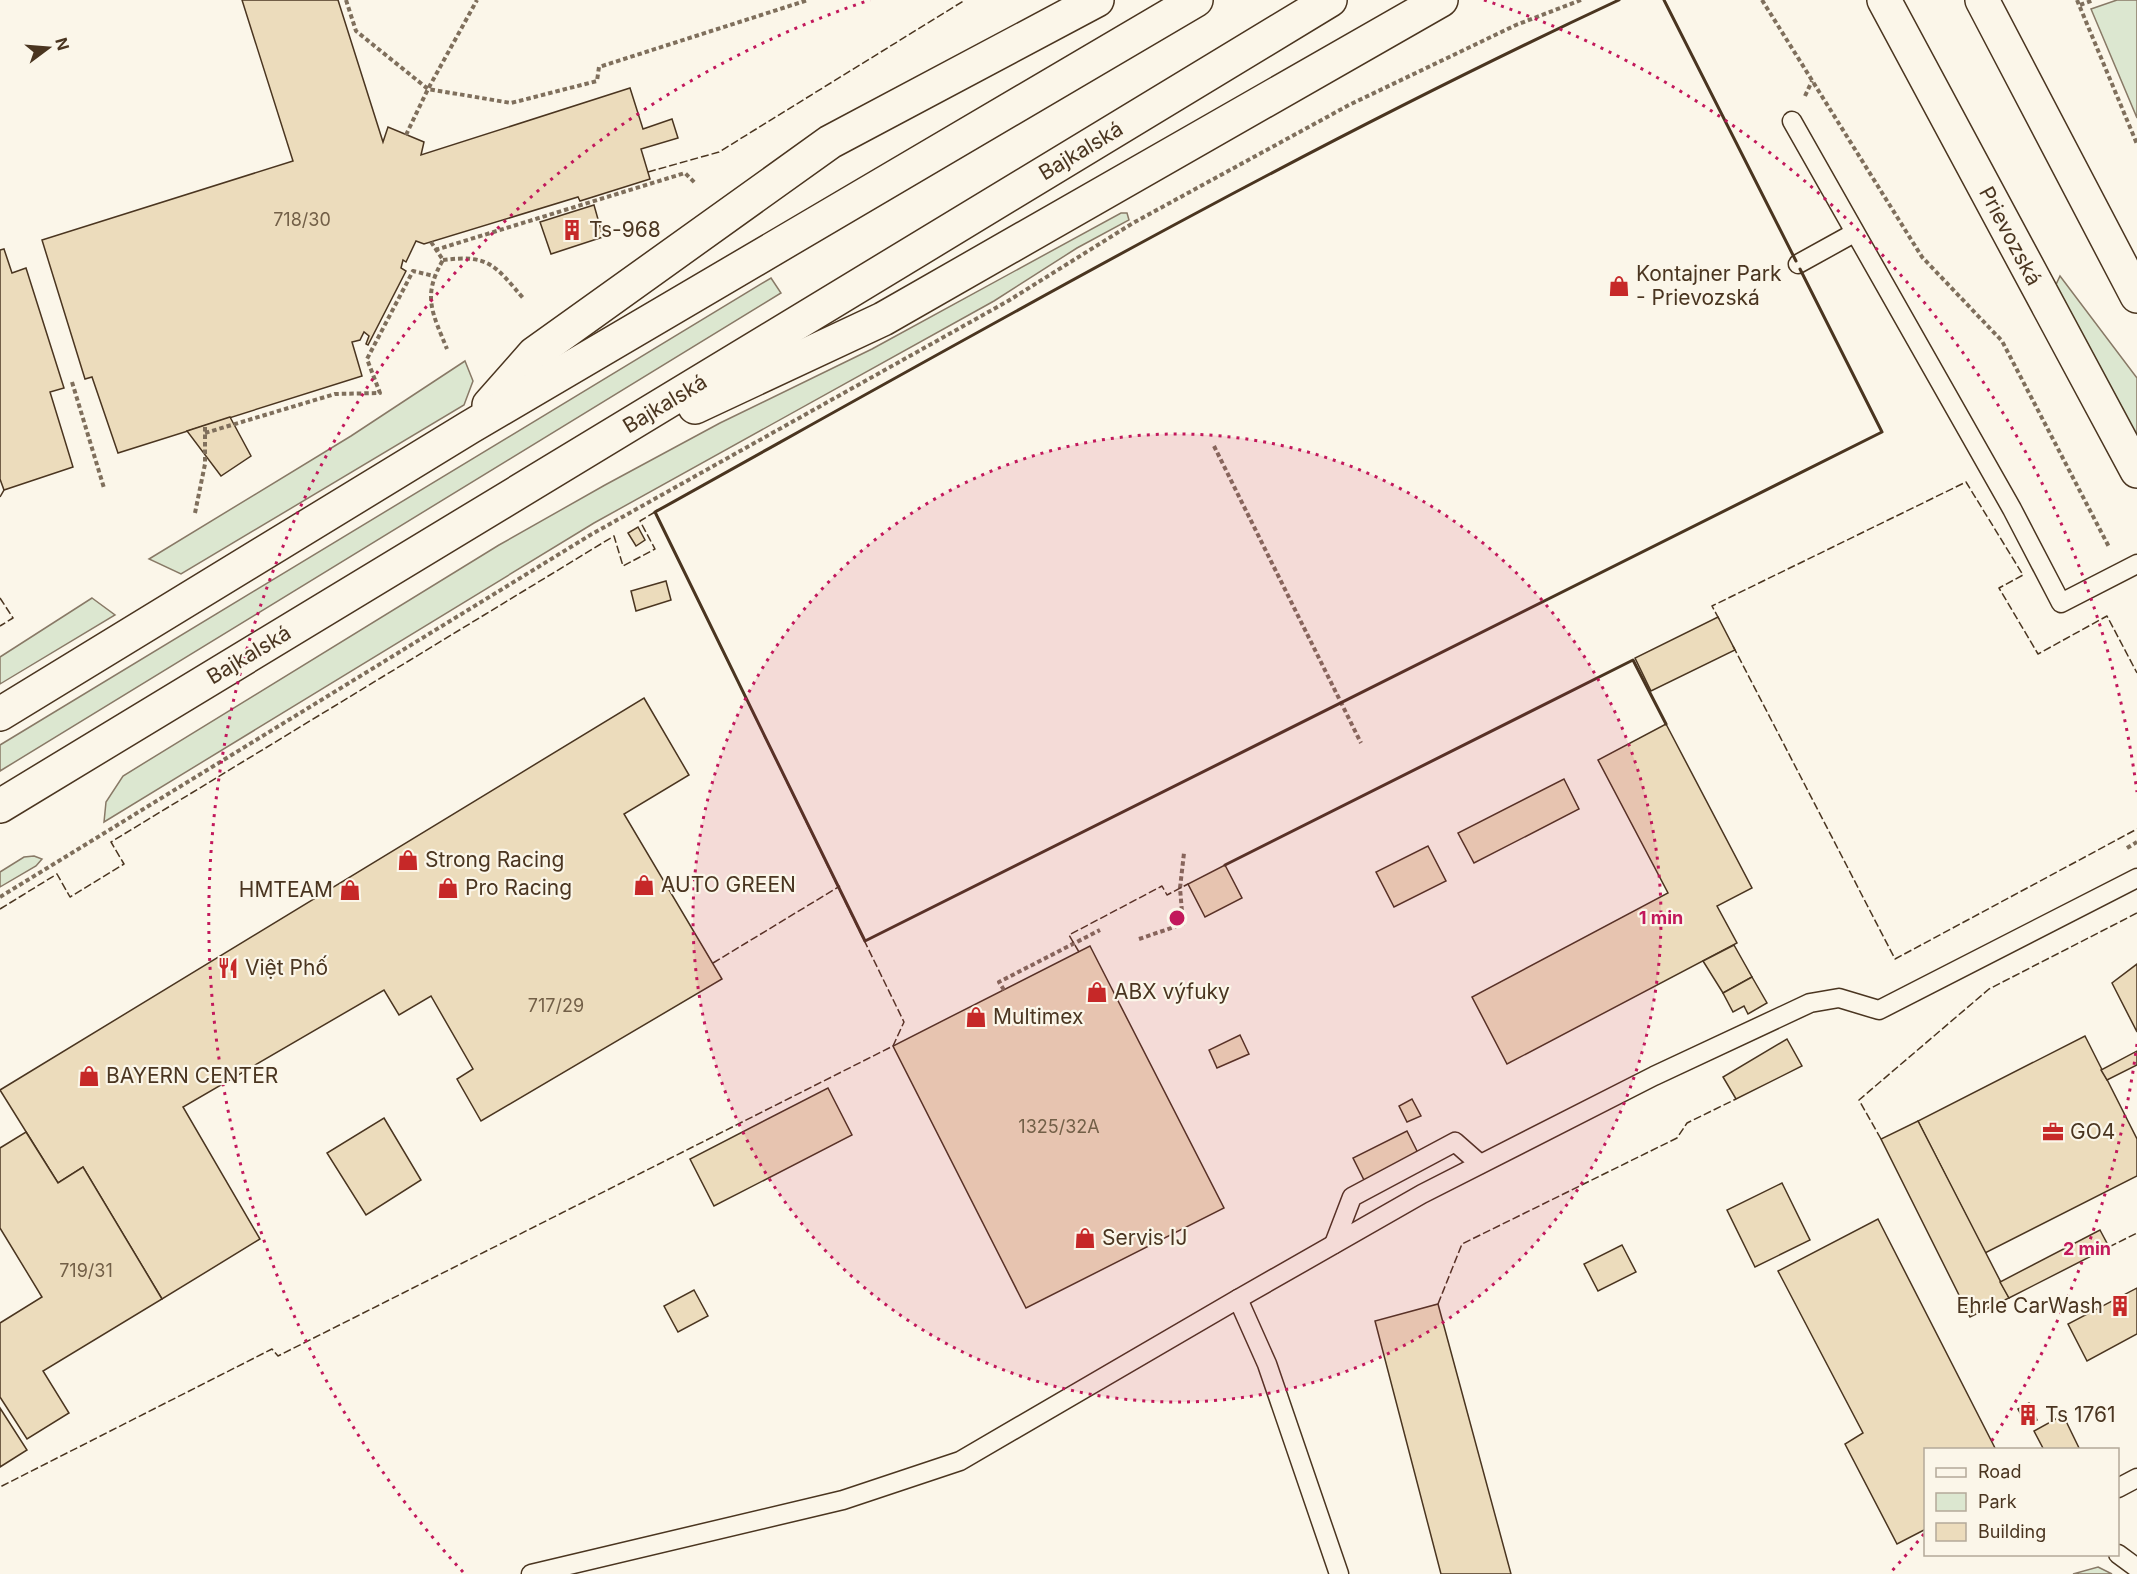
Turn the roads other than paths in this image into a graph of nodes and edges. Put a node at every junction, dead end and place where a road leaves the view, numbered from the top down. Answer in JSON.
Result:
{"nodes":[{"id":1,"x":1097,"y":0,"type":"edge"},
{"id":2,"x":1196,"y":0,"type":"edge"},
{"id":3,"x":1330,"y":0,"type":"edge"},
{"id":4,"x":1441,"y":0,"type":"edge"},
{"id":5,"x":1884,"y":0,"type":"edge"},
{"id":6,"x":1982,"y":0,"type":"edge"},
{"id":7,"x":1792,"y":121,"type":"dead end"},
{"id":8,"x":1854,"y":232,"type":"junction"},
{"id":9,"x":1798,"y":264,"type":"dead end"},
{"id":10,"x":2137,"y":296,"type":"edge"},
{"id":11,"x":470,"y":427,"type":"junction"},
{"id":12,"x":2137,"y":471,"type":"edge"},
{"id":13,"x":536,"y":482,"type":"junction"},
{"id":14,"x":2129,"y":568,"type":"edge"},
{"id":15,"x":0,"y":714,"type":"edge"},
{"id":16,"x":0,"y":806,"type":"edge"},
{"id":17,"x":2137,"y":878,"type":"edge"},
{"id":18,"x":1480,"y":1164,"type":"junction"},
{"id":19,"x":1334,"y":1244,"type":"junction"},
{"id":20,"x":1238,"y":1299,"type":"junction"},
{"id":21,"x":2137,"y":1478,"type":"edge"},
{"id":22,"x":2119,"y":1487,"type":"edge"},
{"id":23,"x":531,"y":1574,"type":"edge"},
{"id":24,"x":1339,"y":1574,"type":"edge"}],
"edges":[{"from":1,"to":11,"type":"main road"},
{"from":2,"to":11,"type":"main road"},
{"from":3,"to":13,"type":"main road","name":"Bajkalská"},
{"from":4,"to":13,"type":"main road"},
{"from":5,"to":12,"type":"main road","name":"Prievozská"},
{"from":6,"to":10,"type":"main road"},
{"from":7,"to":8,"type":"lane"},
{"from":8,"to":9,"type":"lane"},
{"from":8,"to":14,"type":"lane"},
{"from":11,"to":15,"type":"main road"},
{"from":13,"to":16,"type":"main road","name":"Bajkalská"},
{"from":17,"to":18,"type":"lane"},
{"from":18,"to":19,"type":"lane"},
{"from":18,"to":19,"type":"lane"},
{"from":19,"to":20,"type":"lane"},
{"from":20,"to":23,"type":"lane"},
{"from":20,"to":24,"type":"lane"},
{"from":21,"to":22,"type":"lane"}]}
